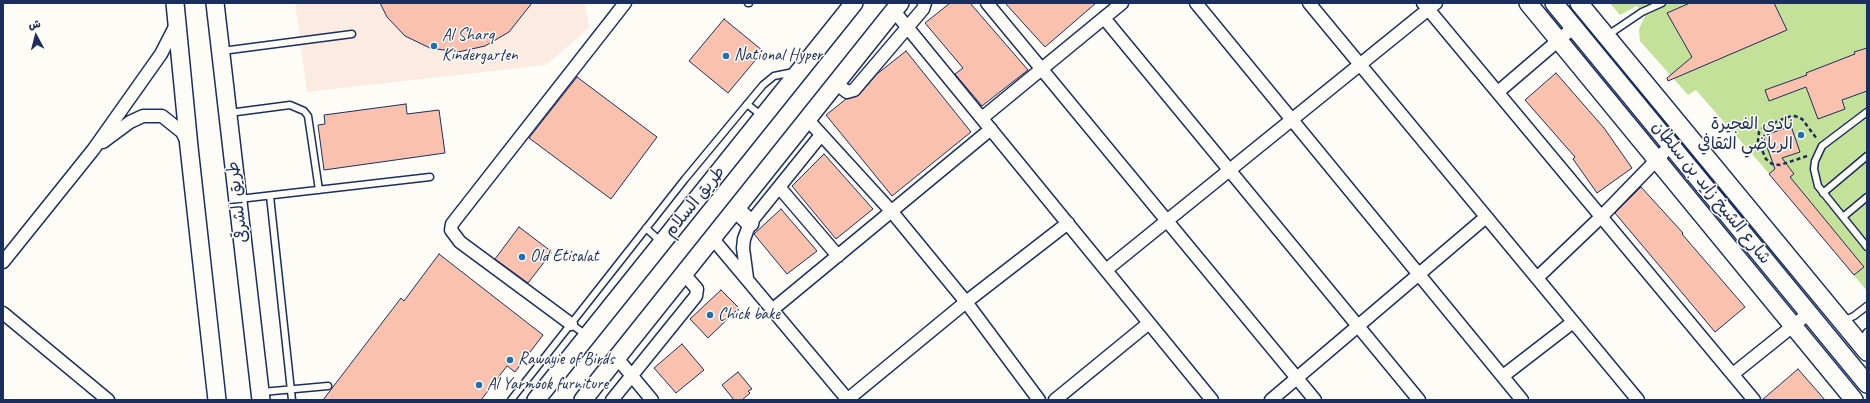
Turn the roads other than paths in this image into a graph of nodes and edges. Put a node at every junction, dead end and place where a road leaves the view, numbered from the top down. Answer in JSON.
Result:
{"nodes":[{"id":1,"x":175,"y":3,"type":"edge"},
{"id":2,"x":215,"y":3,"type":"edge"},
{"id":3,"x":624,"y":3,"type":"edge"},
{"id":4,"x":854,"y":3,"type":"edge"},
{"id":5,"x":925,"y":3,"type":"edge"},
{"id":6,"x":987,"y":3,"type":"edge"},
{"id":7,"x":1122,"y":3,"type":"edge"},
{"id":8,"x":1196,"y":3,"type":"edge"},
{"id":9,"x":1309,"y":3,"type":"edge"},
{"id":10,"x":1528,"y":3,"type":"edge"},
{"id":11,"x":1554,"y":3,"type":"edge"},
{"id":12,"x":1579,"y":3,"type":"edge"},
{"id":13,"x":1662,"y":3,"type":"edge"},
{"id":14,"x":1429,"y":5,"type":"edge"},
{"id":15,"x":1653,"y":5,"type":"edge"},
{"id":16,"x":897,"y":7,"type":"edge"},
{"id":17,"x":1104,"y":18,"type":"junction"},
{"id":18,"x":177,"y":24,"type":"junction"},
{"id":19,"x":1574,"y":27,"type":"junction"},
{"id":20,"x":907,"y":28,"type":"junction"},
{"id":21,"x":352,"y":34,"type":"dead end"},
{"id":22,"x":1606,"y":36,"type":"junction"},
{"id":23,"x":1558,"y":40,"type":"junction"},
{"id":24,"x":220,"y":51,"type":"junction"},
{"id":25,"x":1360,"y":65,"type":"junction"},
{"id":26,"x":1042,"y":69,"type":"junction"},
{"id":27,"x":799,"y":71,"type":"junction"},
{"id":28,"x":836,"y":83,"type":"junction"},
{"id":29,"x":1498,"y":92,"type":"junction"},
{"id":30,"x":747,"y":104,"type":"junction"},
{"id":31,"x":1867,"y":112,"type":"edge"},
{"id":32,"x":227,"y":114,"type":"junction"},
{"id":33,"x":763,"y":117,"type":"junction"},
{"id":34,"x":982,"y":118,"type":"junction"},
{"id":35,"x":807,"y":119,"type":"junction"},
{"id":36,"x":1292,"y":120,"type":"junction"},
{"id":37,"x":991,"y":129,"type":"junction"},
{"id":38,"x":822,"y":136,"type":"junction"},
{"id":39,"x":1671,"y":145,"type":"junction"},
{"id":40,"x":189,"y":147,"type":"junction"},
{"id":41,"x":93,"y":150,"type":"junction"},
{"id":42,"x":1867,"y":156,"type":"edge"},
{"id":43,"x":1656,"y":160,"type":"junction"},
{"id":44,"x":1230,"y":170,"type":"junction"},
{"id":45,"x":430,"y":177,"type":"dead end"},
{"id":46,"x":779,"y":187,"type":"junction"},
{"id":47,"x":319,"y":190,"type":"junction"},
{"id":48,"x":1823,"y":193,"type":"junction"},
{"id":49,"x":270,"y":196,"type":"junction"},
{"id":50,"x":1867,"y":197,"type":"edge"},
{"id":51,"x":238,"y":199,"type":"junction"},
{"id":52,"x":736,"y":209,"type":"junction"},
{"id":53,"x":892,"y":212,"type":"junction"},
{"id":54,"x":1602,"y":216,"type":"junction"},
{"id":55,"x":1486,"y":217,"type":"junction"},
{"id":56,"x":1843,"y":217,"type":"junction"},
{"id":57,"x":1167,"y":221,"type":"junction"},
{"id":58,"x":750,"y":222,"type":"junction"},
{"id":59,"x":1068,"y":223,"type":"junction"},
{"id":60,"x":646,"y":228,"type":"junction"},
{"id":61,"x":712,"y":239,"type":"junction"},
{"id":62,"x":662,"y":243,"type":"junction"},
{"id":63,"x":1866,"y":245,"type":"edge"},
{"id":64,"x":838,"y":256,"type":"junction"},
{"id":65,"x":3,"y":262,"type":"edge"},
{"id":66,"x":1106,"y":270,"type":"junction"},
{"id":67,"x":684,"y":274,"type":"junction"},
{"id":68,"x":1419,"y":274,"type":"junction"},
{"id":69,"x":1537,"y":278,"type":"junction"},
{"id":70,"x":747,"y":280,"type":"junction"},
{"id":71,"x":966,"y":302,"type":"junction"},
{"id":72,"x":1867,"y":306,"type":"edge"},
{"id":73,"x":772,"y":310,"type":"junction"},
{"id":74,"x":3,"y":313,"type":"edge"},
{"id":75,"x":1809,"y":313,"type":"junction"},
{"id":76,"x":1842,"y":321,"type":"junction"},
{"id":77,"x":1573,"y":322,"type":"junction"},
{"id":78,"x":1149,"y":323,"type":"junction"},
{"id":79,"x":571,"y":324,"type":"junction"},
{"id":80,"x":1358,"y":326,"type":"junction"},
{"id":81,"x":1793,"y":326,"type":"junction"},
{"id":82,"x":588,"y":336,"type":"junction"},
{"id":83,"x":1865,"y":342,"type":"edge"},
{"id":84,"x":617,"y":358,"type":"junction"},
{"id":85,"x":1734,"y":374,"type":"junction"},
{"id":86,"x":631,"y":376,"type":"junction"},
{"id":87,"x":1503,"y":376,"type":"junction"},
{"id":88,"x":1297,"y":378,"type":"junction"},
{"id":89,"x":1867,"y":384,"type":"edge"},
{"id":90,"x":328,"y":386,"type":"dead end"},
{"id":91,"x":291,"y":389,"type":"junction"},
{"id":92,"x":261,"y":396,"type":"edge"},
{"id":93,"x":108,"y":400,"type":"edge"},
{"id":94,"x":217,"y":400,"type":"edge"},
{"id":95,"x":292,"y":400,"type":"edge"},
{"id":96,"x":512,"y":400,"type":"edge"},
{"id":97,"x":536,"y":400,"type":"edge"},
{"id":98,"x":583,"y":400,"type":"edge"},
{"id":99,"x":612,"y":400,"type":"edge"},
{"id":100,"x":652,"y":400,"type":"edge"},
{"id":101,"x":848,"y":400,"type":"edge"},
{"id":102,"x":1039,"y":400,"type":"edge"},
{"id":103,"x":1055,"y":400,"type":"edge"},
{"id":104,"x":1212,"y":400,"type":"edge"},
{"id":105,"x":1271,"y":400,"type":"edge"},
{"id":106,"x":1315,"y":400,"type":"edge"},
{"id":107,"x":1419,"y":400,"type":"edge"},
{"id":108,"x":1522,"y":400,"type":"edge"},
{"id":109,"x":1638,"y":400,"type":"edge"},
{"id":110,"x":1754,"y":400,"type":"edge"},
{"id":111,"x":1854,"y":400,"type":"edge"}],
"edges":[{"from":1,"to":18,"type":"main road"},
{"from":2,"to":24,"type":"main road","name":"طريق الشرقى"},
{"from":3,"to":79,"type":"street"},
{"from":4,"to":27,"type":"main road","name":"طريق السلام"},
{"from":5,"to":20,"type":"street"},
{"from":6,"to":26,"type":"street"},
{"from":7,"to":17,"type":"street"},
{"from":8,"to":36,"type":"street"},
{"from":9,"to":25,"type":"street"},
{"from":10,"to":23,"type":"main road"},
{"from":11,"to":19,"type":"main road","name":"شارع الشيخ زايد بن سلطان"},
{"from":12,"to":22,"type":"main road","name":"شارع الشيخ زايد بن سلطان"},
{"from":13,"to":15,"type":"lane"},
{"from":14,"to":25,"type":"street"},
{"from":14,"to":29,"type":"street"},
{"from":15,"to":22,"type":"lane"},
{"from":16,"to":20,"type":"street"},
{"from":16,"to":28,"type":"main road"},
{"from":17,"to":26,"type":"street"},
{"from":17,"to":44,"type":"street"},
{"from":18,"to":40,"type":"main road"},
{"from":18,"to":41,"type":"street"},
{"from":19,"to":23,"type":"street"},
{"from":19,"to":39,"type":"main road","name":"شارع الشيخ زايد بن سلطان"},
{"from":20,"to":28,"type":"street"},
{"from":20,"to":34,"type":"street"},
{"from":21,"to":24,"type":"lane"},
{"from":22,"to":76,"type":"main road","name":"شارع الشيخ زايد بن سلطان"},
{"from":23,"to":29,"type":"street"},
{"from":23,"to":43,"type":"main road"},
{"from":24,"to":32,"type":"main road","name":"طريق الشرقى"},
{"from":25,"to":36,"type":"street"},
{"from":25,"to":55,"type":"street"},
{"from":26,"to":34,"type":"street"},
{"from":26,"to":57,"type":"street"},
{"from":27,"to":30,"type":"lane"},
{"from":27,"to":33,"type":"main road","name":"طريق السلام"},
{"from":28,"to":35,"type":"main road"},
{"from":29,"to":54,"type":"street"},
{"from":30,"to":33,"type":"lane"},
{"from":30,"to":60,"type":"lane"},
{"from":31,"to":48,"type":"lane"},
{"from":32,"to":47,"type":"lane"},
{"from":32,"to":51,"type":"main road","name":"طريق الشرقى"},
{"from":33,"to":62,"type":"main road","name":"طريق السلام"},
{"from":34,"to":37,"type":"street"},
{"from":35,"to":38,"type":"street"},
{"from":35,"to":52,"type":"main road"},
{"from":36,"to":44,"type":"street"},
{"from":36,"to":68,"type":"street"},
{"from":37,"to":53,"type":"street"},
{"from":37,"to":59,"type":"street"},
{"from":38,"to":46,"type":"street"},
{"from":38,"to":53,"type":"street"},
{"from":39,"to":43,"type":"street"},
{"from":39,"to":75,"type":"main road","name":"شارع الشيخ زايد بن سلطان"},
{"from":40,"to":41,"type":"street"},
{"from":40,"to":94,"type":"main road"},
{"from":41,"to":65,"type":"street"},
{"from":42,"to":48,"type":"lane"},
{"from":43,"to":54,"type":"street"},
{"from":43,"to":81,"type":"main road"},
{"from":44,"to":57,"type":"street"},
{"from":44,"to":80,"type":"street"},
{"from":45,"to":47,"type":"lane"},
{"from":46,"to":58,"type":"street"},
{"from":46,"to":64,"type":"street"},
{"from":47,"to":49,"type":"lane"},
{"from":48,"to":56,"type":"lane"},
{"from":49,"to":51,"type":"lane"},
{"from":49,"to":91,"type":"lane"},
{"from":50,"to":56,"type":"lane"},
{"from":51,"to":92,"type":"main road","name":"طريق الشرقى"},
{"from":52,"to":58,"type":"main road"},
{"from":52,"to":61,"type":"main road"},
{"from":53,"to":64,"type":"street"},
{"from":53,"to":71,"type":"street"},
{"from":54,"to":69,"type":"street"},
{"from":54,"to":85,"type":"street"},
{"from":55,"to":68,"type":"street"},
{"from":55,"to":69,"type":"street"},
{"from":56,"to":63,"type":"lane"},
{"from":57,"to":66,"type":"street"},
{"from":57,"to":88,"type":"street"},
{"from":58,"to":70,"type":"street"},
{"from":59,"to":66,"type":"street"},
{"from":59,"to":71,"type":"street"},
{"from":60,"to":62,"type":"lane"},
{"from":60,"to":79,"type":"lane"},
{"from":61,"to":67,"type":"main road"},
{"from":61,"to":70,"type":"street"},
{"from":62,"to":82,"type":"main road","name":"طريق السلام"},
{"from":64,"to":73,"type":"street"},
{"from":66,"to":78,"type":"street"},
{"from":67,"to":84,"type":"main road"},
{"from":67,"to":86,"type":"street"},
{"from":68,"to":80,"type":"street"},
{"from":68,"to":87,"type":"street"},
{"from":69,"to":77,"type":"street"},
{"from":70,"to":73,"type":"street"},
{"from":71,"to":101,"type":"street"},
{"from":71,"to":102,"type":"street"},
{"from":72,"to":76,"type":"lane"},
{"from":73,"to":101,"type":"street"},
{"from":74,"to":93,"type":"street"},
{"from":75,"to":81,"type":"street"},
{"from":75,"to":89,"type":"main road","name":"شارع الشيخ زايد بن سلطان"},
{"from":76,"to":83,"type":"main road","name":"شارع الشيخ زايد بن سلطان"},
{"from":77,"to":87,"type":"street"},
{"from":77,"to":109,"type":"street"},
{"from":78,"to":103,"type":"street"},
{"from":78,"to":104,"type":"street"},
{"from":79,"to":82,"type":"lane"},
{"from":79,"to":96,"type":"lane"},
{"from":80,"to":88,"type":"street"},
{"from":80,"to":107,"type":"street"},
{"from":81,"to":85,"type":"street"},
{"from":81,"to":111,"type":"main road"},
{"from":82,"to":97,"type":"main road","name":"طريق السلام"},
{"from":84,"to":86,"type":"street"},
{"from":84,"to":98,"type":"main road"},
{"from":85,"to":110,"type":"street"},
{"from":86,"to":99,"type":"street"},
{"from":86,"to":100,"type":"street"},
{"from":87,"to":108,"type":"street"},
{"from":88,"to":105,"type":"street"},
{"from":88,"to":106,"type":"street"},
{"from":90,"to":91,"type":"lane"},
{"from":91,"to":92,"type":"lane"},
{"from":91,"to":95,"type":"lane"}]}
